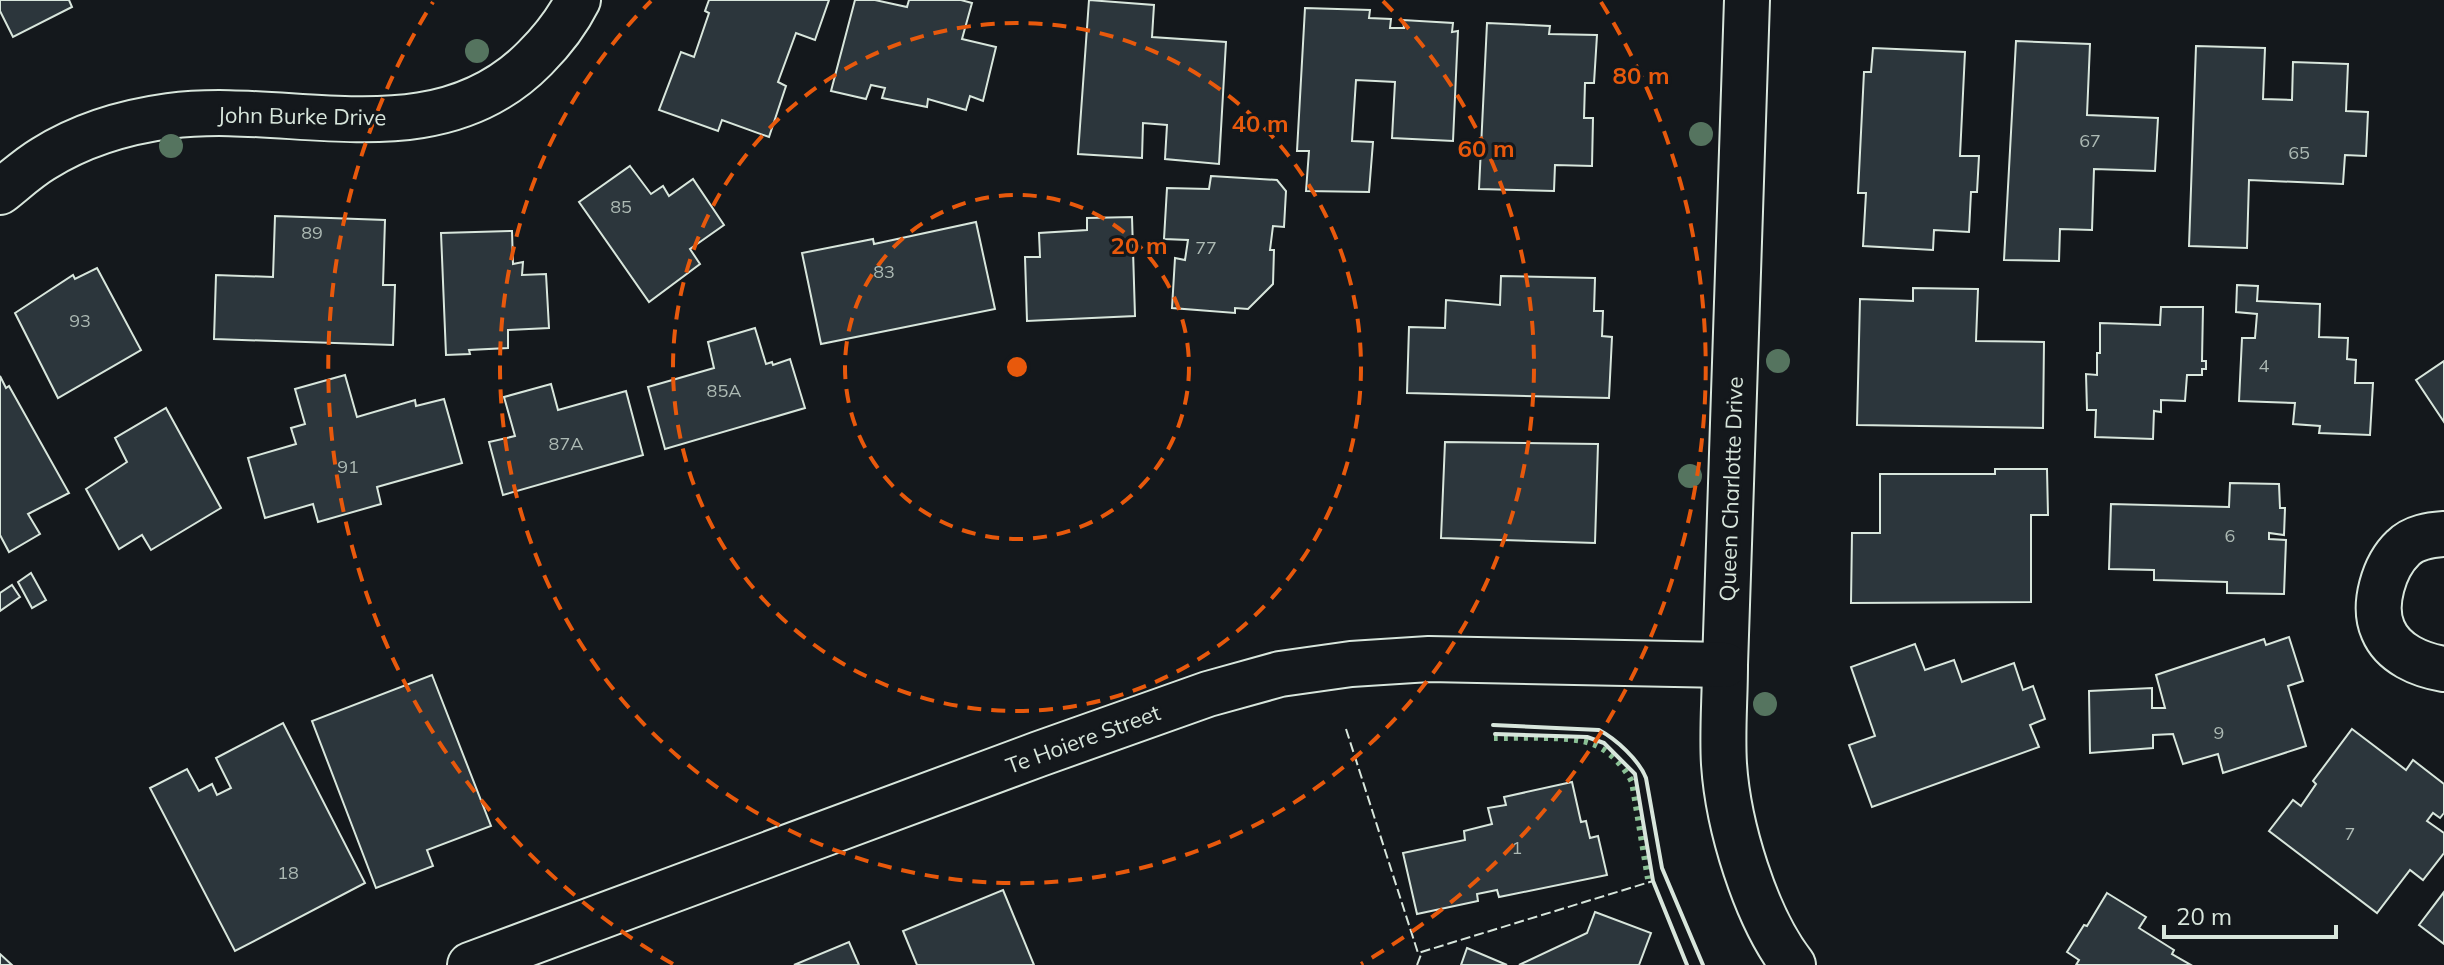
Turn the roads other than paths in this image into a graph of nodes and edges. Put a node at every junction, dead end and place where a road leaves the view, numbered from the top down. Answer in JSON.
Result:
{"nodes":[{"id":1,"x":578,"y":0,"type":"edge"},
{"id":2,"x":1747,"y":0,"type":"edge"},
{"id":3,"x":0,"y":192,"type":"edge"},
{"id":4,"x":2444,"y":534,"type":"edge"},
{"id":5,"x":1725,"y":665,"type":"junction"},
{"id":6,"x":2444,"y":669,"type":"edge"},
{"id":7,"x":470,"y":965,"type":"edge"},
{"id":8,"x":1793,"y":965,"type":"edge"}],
"edges":[{"from":1,"to":3,"type":"street","name":"John Burke Drive"},
{"from":2,"to":5,"type":"street","name":"Queen Charlotte Drive"},
{"from":4,"to":6,"type":"street"},
{"from":5,"to":7,"type":"street","name":"Te Hoiere Street"},
{"from":5,"to":8,"type":"street","name":"Queen Charlotte Drive"}]}
